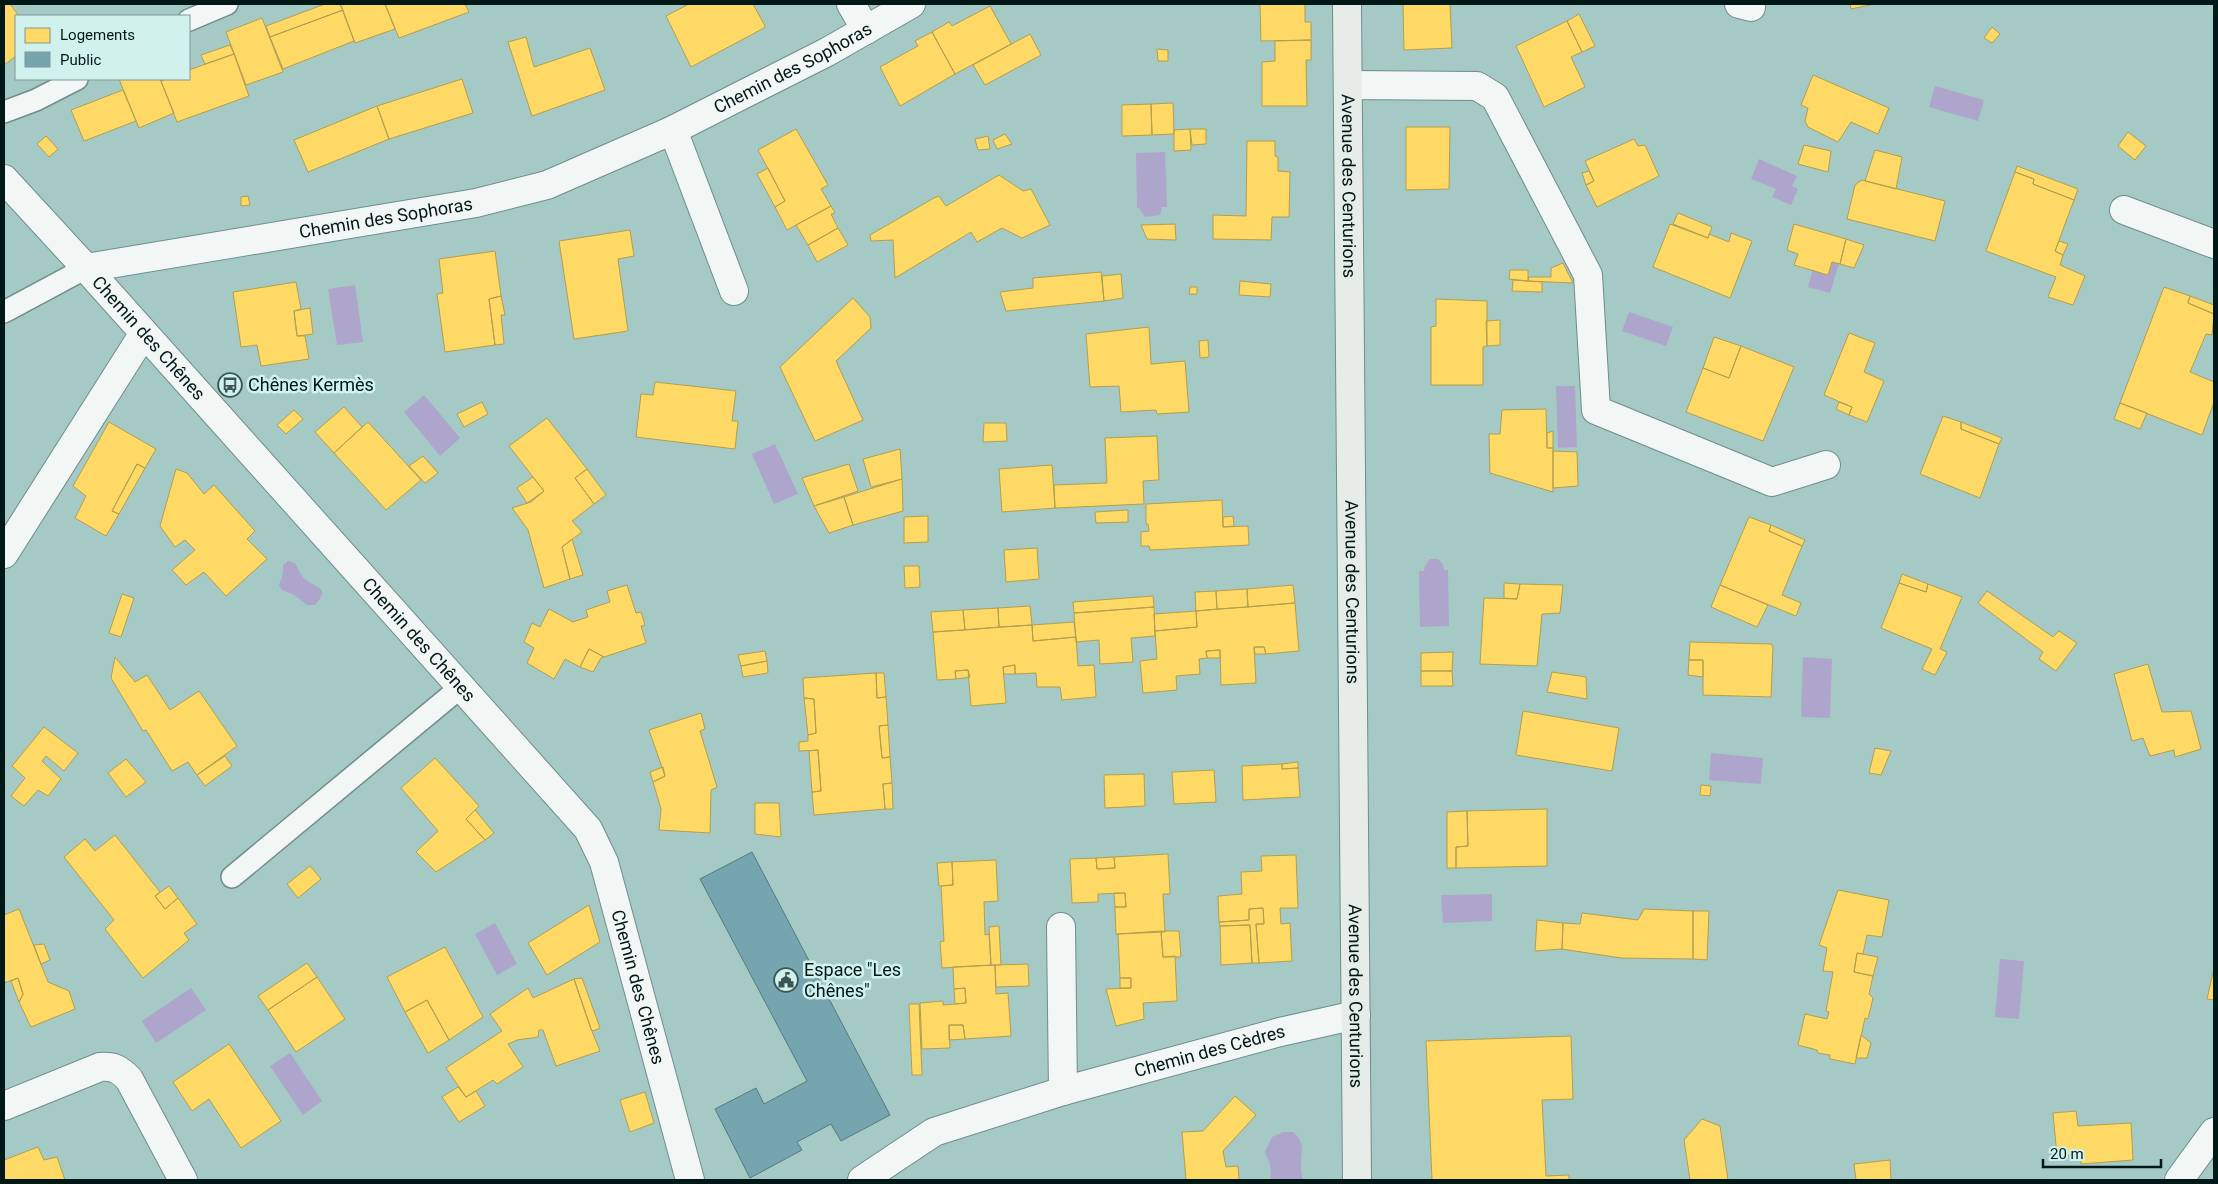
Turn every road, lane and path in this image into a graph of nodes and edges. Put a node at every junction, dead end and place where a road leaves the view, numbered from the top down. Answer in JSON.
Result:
{"nodes":[{"id":1,"x":227,"y":4,"type":"edge"},
{"id":2,"x":851,"y":4,"type":"edge"},
{"id":3,"x":911,"y":4,"type":"edge"},
{"id":4,"x":1347,"y":4,"type":"edge"},
{"id":5,"x":190,"y":20,"type":"edge"},
{"id":6,"x":866,"y":30,"type":"junction"},
{"id":7,"x":75,"y":80,"type":"edge"},
{"id":8,"x":1348,"y":85,"type":"junction"},
{"id":9,"x":4,"y":112,"type":"edge"},
{"id":10,"x":673,"y":130,"type":"junction"},
{"id":11,"x":4,"y":179,"type":"edge"},
{"id":12,"x":2124,"y":210,"type":"dead end"},
{"id":13,"x":2214,"y":244,"type":"edge"},
{"id":14,"x":86,"y":268,"type":"junction"},
{"id":15,"x":734,"y":291,"type":"dead end"},
{"id":16,"x":4,"y":312,"type":"edge"},
{"id":17,"x":144,"y":333,"type":"junction"},
{"id":18,"x":1826,"y":465,"type":"dead end"},
{"id":19,"x":4,"y":554,"type":"edge"},
{"id":20,"x":461,"y":687,"type":"junction"},
{"id":21,"x":232,"y":877,"type":"dead end"},
{"id":22,"x":1061,"y":927,"type":"dead end"},
{"id":23,"x":1356,"y":1015,"type":"junction"},
{"id":24,"x":1063,"y":1091,"type":"junction"},
{"id":25,"x":4,"y":1106,"type":"edge"},
{"id":26,"x":2214,"y":1132,"type":"edge"},
{"id":27,"x":183,"y":1180,"type":"edge"},
{"id":28,"x":690,"y":1180,"type":"edge"},
{"id":29,"x":862,"y":1180,"type":"edge"},
{"id":30,"x":1357,"y":1180,"type":"edge"},
{"id":31,"x":2179,"y":1180,"type":"edge"}],
"edges":[{"from":1,"to":5,"type":"lane"},
{"from":2,"to":6,"type":"street"},
{"from":3,"to":6,"type":"street","name":"Chemin des Sophoras"},
{"from":4,"to":8,"type":"street","name":"Avenue des Centurions"},
{"from":6,"to":10,"type":"street","name":"Chemin des Sophoras"},
{"from":7,"to":9,"type":"lane"},
{"from":8,"to":18,"type":"street"},
{"from":8,"to":23,"type":"street","name":"Avenue des Centurions"},
{"from":10,"to":14,"type":"street","name":"Chemin des Sophoras"},
{"from":10,"to":15,"type":"street"},
{"from":11,"to":14,"type":"street","name":"Chemin des Chênes"},
{"from":12,"to":13,"type":"street"},
{"from":14,"to":16,"type":"lane"},
{"from":14,"to":17,"type":"street","name":"Chemin des Chênes"},
{"from":17,"to":19,"type":"street"},
{"from":17,"to":20,"type":"street","name":"Chemin des Chênes"},
{"from":20,"to":21,"type":"lane"},
{"from":20,"to":28,"type":"street","name":"Chemin des Chênes"},
{"from":22,"to":24,"type":"street"},
{"from":23,"to":24,"type":"street","name":"Chemin des Cèdres"},
{"from":23,"to":30,"type":"street","name":"Avenue des Centurions"},
{"from":24,"to":29,"type":"street","name":"Chemin des Cèdres"},
{"from":25,"to":27,"type":"street"},
{"from":26,"to":31,"type":"street"}]}
